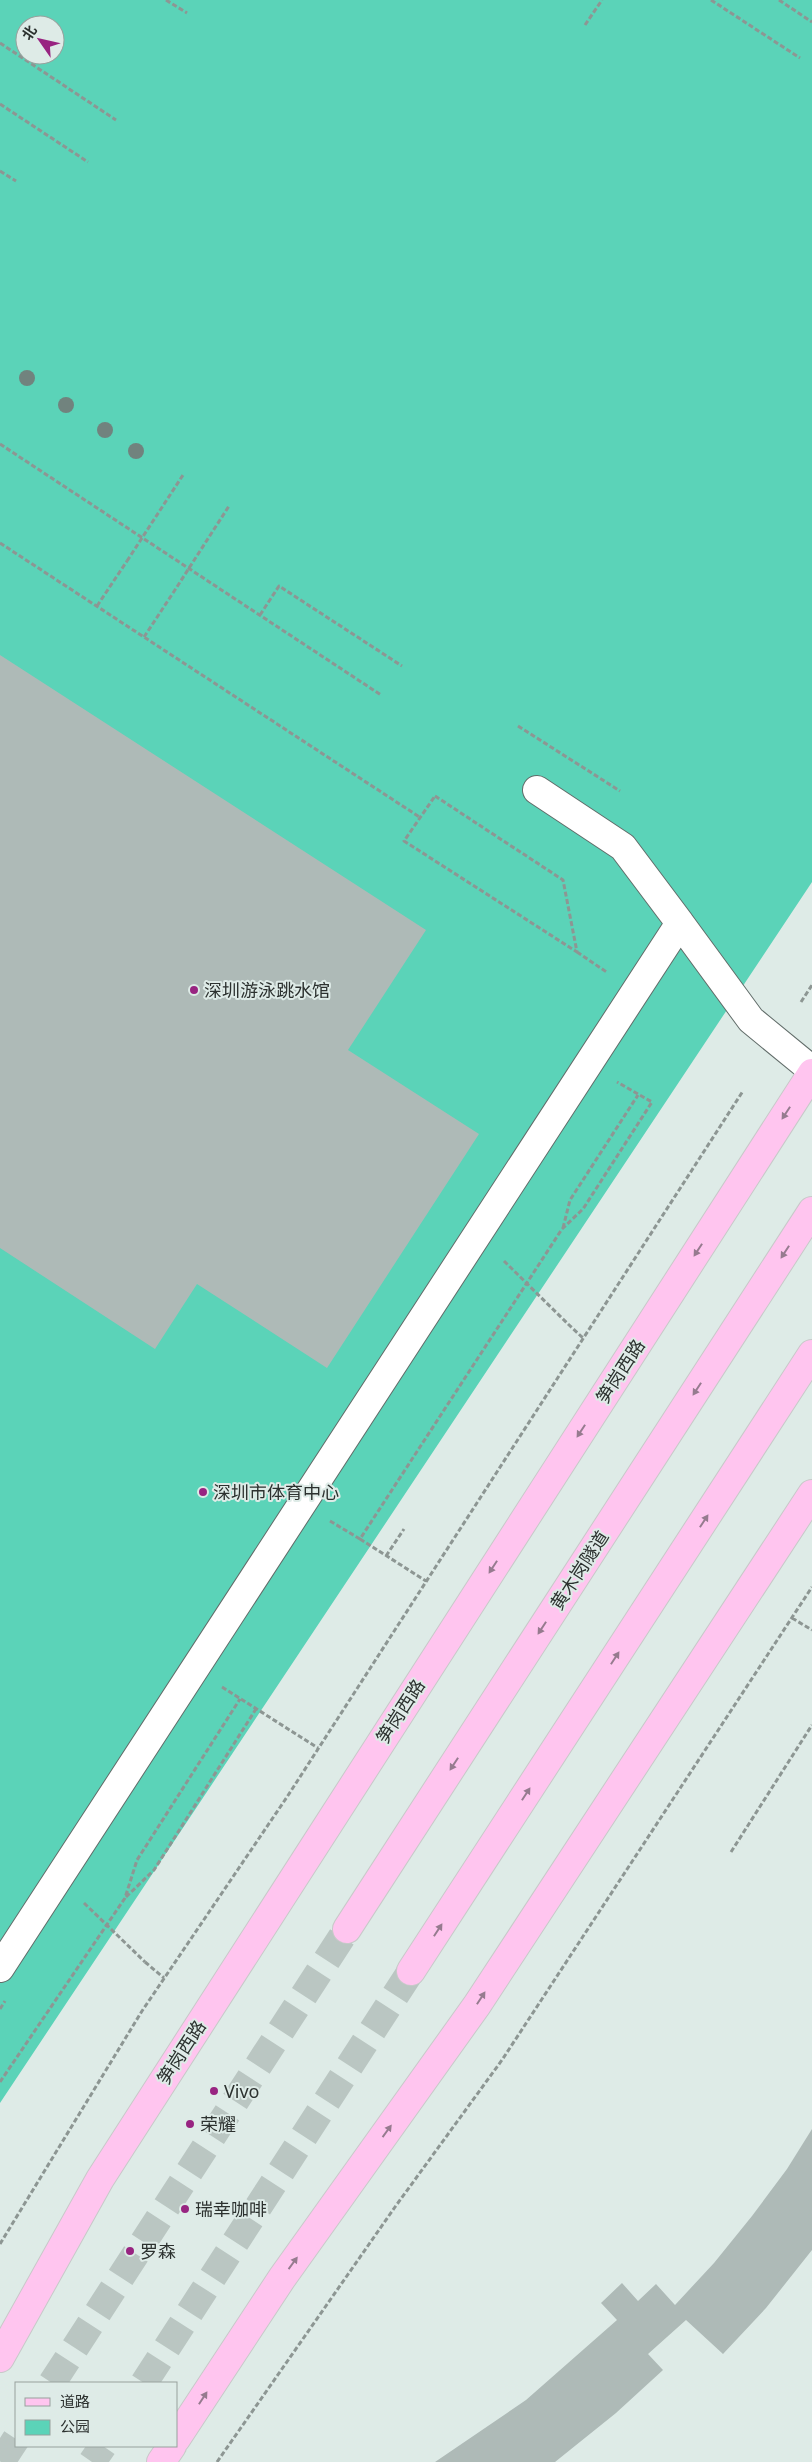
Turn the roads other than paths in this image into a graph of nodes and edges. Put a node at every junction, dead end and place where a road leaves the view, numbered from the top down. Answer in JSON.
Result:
{"nodes":[{"id":1,"x":537,"y":790,"type":"dead end"},
{"id":2,"x":680,"y":923,"type":"junction"},
{"id":3,"x":812,"y":1071,"type":"edge"},
{"id":4,"x":812,"y":1212,"type":"edge"},
{"id":5,"x":812,"y":1354,"type":"edge"},
{"id":6,"x":812,"y":1494,"type":"edge"},
{"id":7,"x":347,"y":1929,"type":"tunnel mouth"},
{"id":8,"x":0,"y":1968,"type":"edge"},
{"id":9,"x":411,"y":1971,"type":"tunnel mouth"},
{"id":10,"x":0,"y":2358,"type":"edge"},
{"id":11,"x":178,"y":2436,"type":"edge"},
{"id":12,"x":171,"y":2447,"type":"edge"},
{"id":13,"x":161,"y":2462,"type":"edge"}],
"edges":[{"from":1,"to":2,"type":"lane"},
{"from":2,"to":3,"type":"lane"},
{"from":2,"to":8,"type":"lane"},
{"from":3,"to":10,"type":"main road","name":"笋岗西路","one_way":true},
{"from":4,"to":7,"type":"main road","name":"黄木岗隧道","one_way":true},
{"from":9,"to":5,"type":"main road","one_way":true},
{"from":11,"to":6,"type":"main road","one_way":true},
{"from":12,"to":13,"type":"main road"}]}
